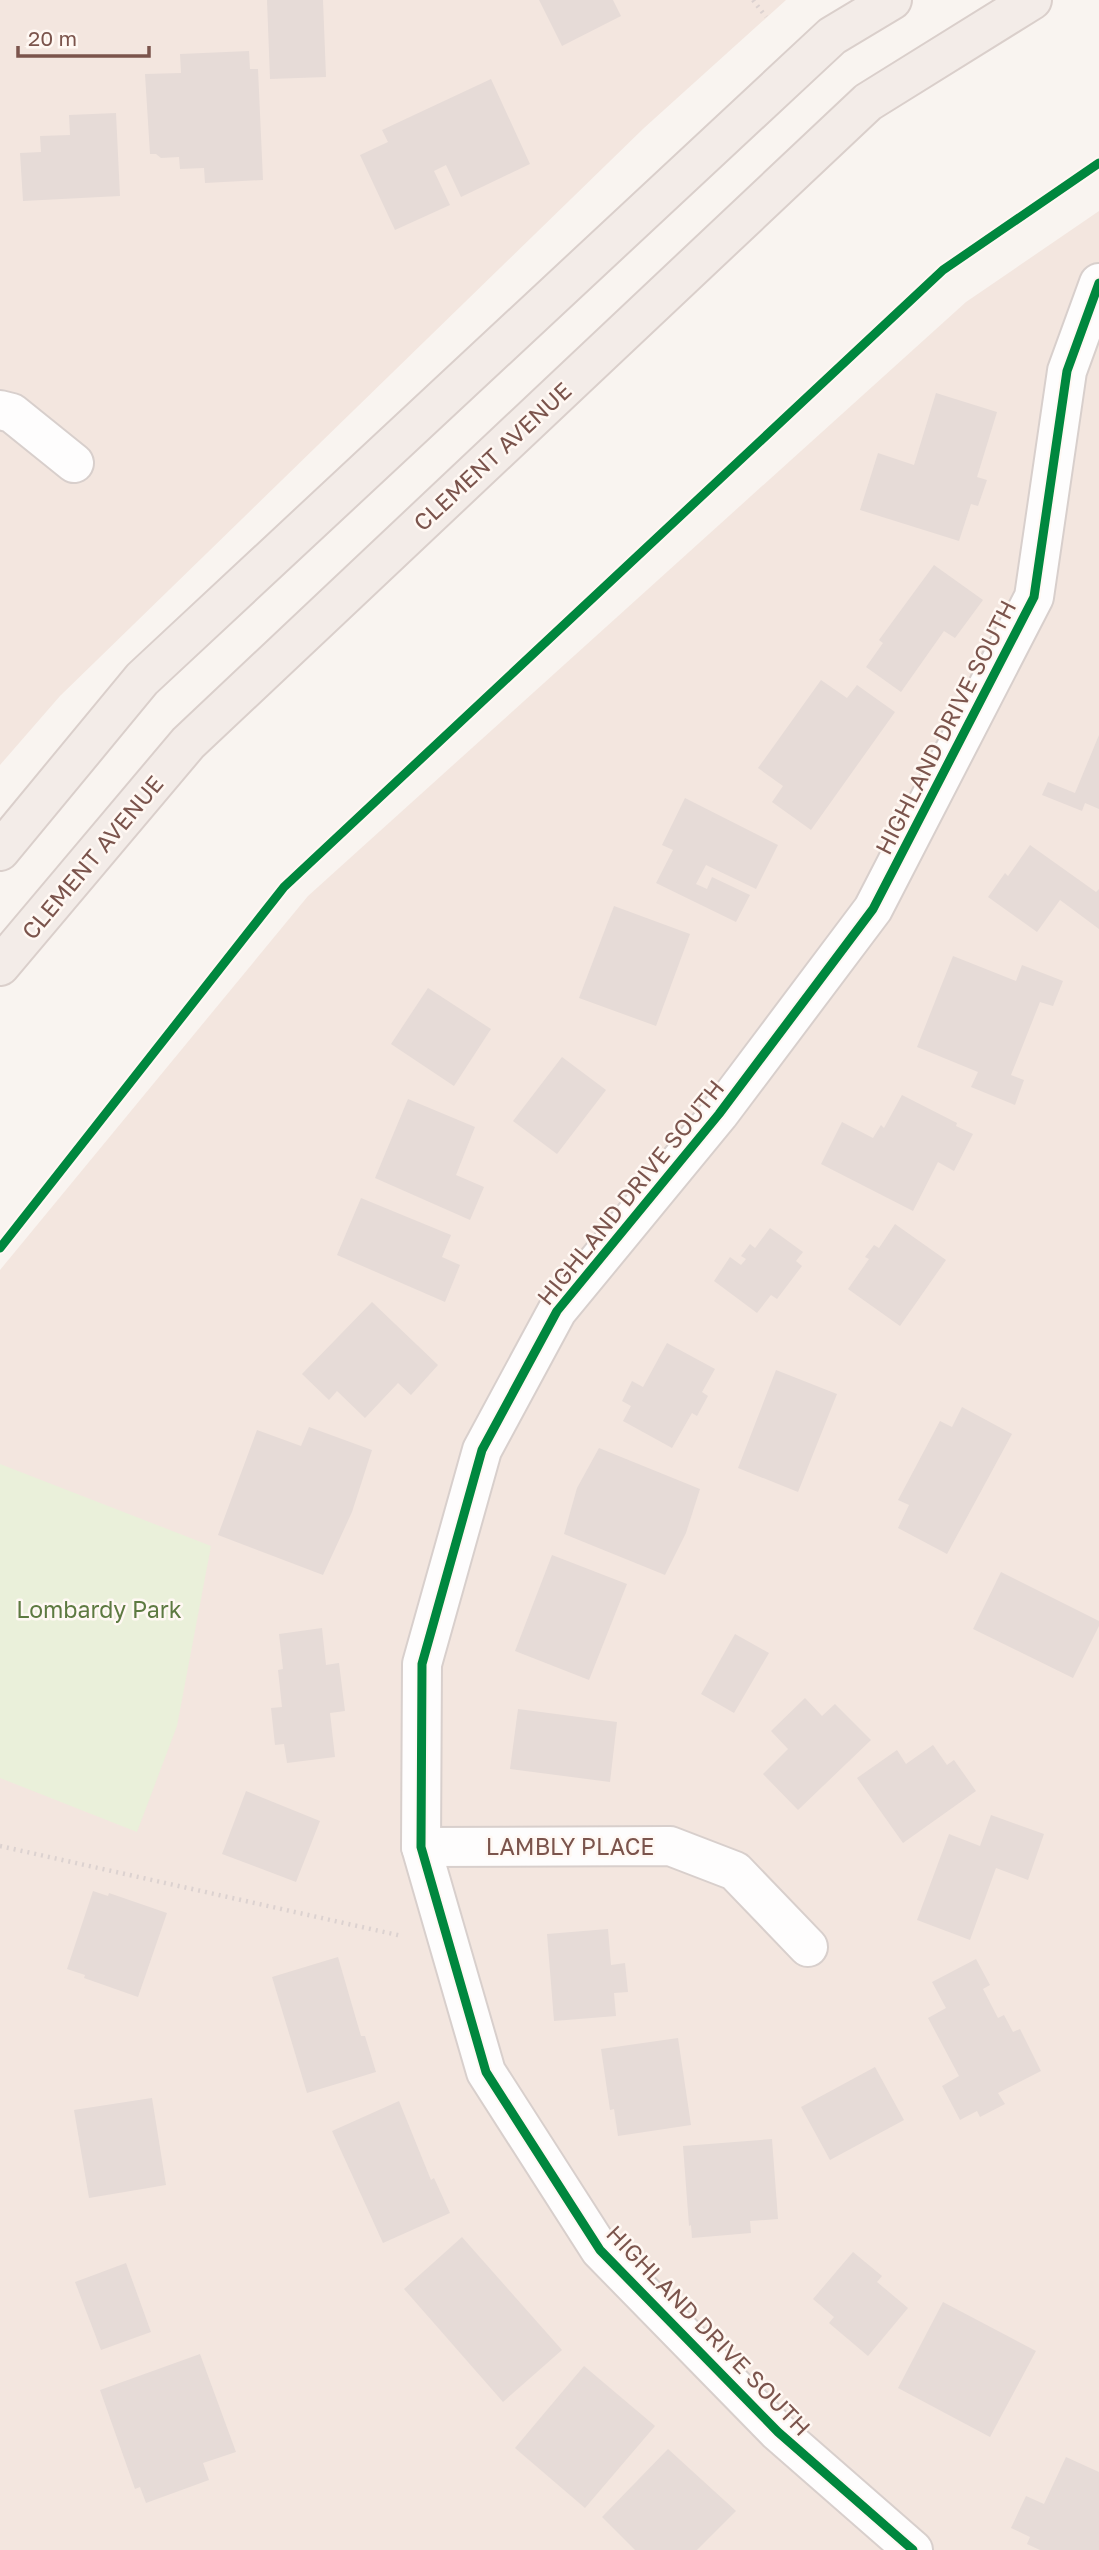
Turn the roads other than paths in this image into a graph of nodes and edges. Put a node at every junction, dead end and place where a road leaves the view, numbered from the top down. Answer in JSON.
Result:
{"nodes":[{"id":1,"x":892,"y":0,"type":"edge"},
{"id":2,"x":1032,"y":0,"type":"edge"},
{"id":3,"x":1099,"y":283,"type":"edge"},
{"id":4,"x":0,"y":410,"type":"edge"},
{"id":5,"x":74,"y":463,"type":"dead end"},
{"id":6,"x":0,"y":851,"type":"edge"},
{"id":7,"x":0,"y":967,"type":"edge"},
{"id":8,"x":421,"y":1847,"type":"junction"},
{"id":9,"x":808,"y":1947,"type":"dead end"},
{"id":10,"x":914,"y":2550,"type":"edge"}],
"edges":[{"from":1,"to":6,"type":"main road"},
{"from":2,"to":7,"type":"main road","name":"CLEMENT AVENUE"},
{"from":3,"to":8,"type":"street","name":"HIGHLAND DRIVE SOUTH"},
{"from":4,"to":5,"type":"street"},
{"from":8,"to":9,"type":"street","name":"LAMBLY PLACE"},
{"from":8,"to":10,"type":"street","name":"HIGHLAND DRIVE SOUTH"}]}
